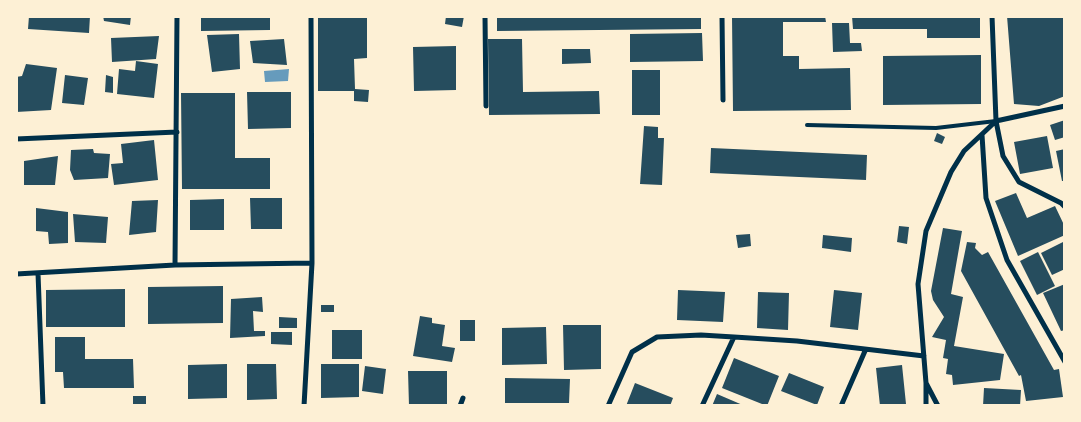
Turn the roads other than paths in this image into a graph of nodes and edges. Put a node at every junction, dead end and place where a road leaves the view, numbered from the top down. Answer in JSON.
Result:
{"nodes":[{"id":1,"x":177,"y":16,"type":"edge"},
{"id":2,"x":311,"y":16,"type":"edge"},
{"id":3,"x":485,"y":16,"type":"edge"},
{"id":4,"x":722,"y":16,"type":"edge"},
{"id":5,"x":992,"y":16,"type":"edge"},
{"id":6,"x":723,"y":100,"type":"dead end"},
{"id":7,"x":486,"y":106,"type":"dead end"},
{"id":8,"x":1065,"y":106,"type":"edge"},
{"id":9,"x":996,"y":121,"type":"junction"},
{"id":10,"x":808,"y":125,"type":"dead end"},
{"id":11,"x":177,"y":132,"type":"junction"},
{"id":12,"x":982,"y":135,"type":"junction"},
{"id":13,"x":16,"y":139,"type":"edge"},
{"id":14,"x":1065,"y":207,"type":"edge"},
{"id":15,"x":312,"y":263,"type":"junction"},
{"id":16,"x":176,"y":265,"type":"junction"},
{"id":17,"x":38,"y":273,"type":"junction"},
{"id":18,"x":16,"y":274,"type":"edge"},
{"id":19,"x":734,"y":337,"type":"junction"},
{"id":20,"x":865,"y":351,"type":"junction"},
{"id":21,"x":924,"y":356,"type":"junction"},
{"id":22,"x":1065,"y":362,"type":"edge"},
{"id":23,"x":926,"y":383,"type":"junction"},
{"id":24,"x":463,"y":398,"type":"dead end"},
{"id":25,"x":43,"y":406,"type":"edge"},
{"id":26,"x":304,"y":406,"type":"edge"},
{"id":27,"x":460,"y":406,"type":"edge"},
{"id":28,"x":608,"y":406,"type":"edge"},
{"id":29,"x":702,"y":406,"type":"edge"},
{"id":30,"x":841,"y":406,"type":"edge"},
{"id":31,"x":926,"y":406,"type":"edge"},
{"id":32,"x":938,"y":406,"type":"edge"}],
"edges":[{"from":1,"to":11,"type":"street"},
{"from":2,"to":15,"type":"street"},
{"from":3,"to":7,"type":"street"},
{"from":4,"to":6,"type":"street"},
{"from":5,"to":9,"type":"street"},
{"from":8,"to":9,"type":"street"},
{"from":9,"to":10,"type":"lane"},
{"from":9,"to":12,"type":"street"},
{"from":9,"to":14,"type":"street"},
{"from":11,"to":13,"type":"street"},
{"from":11,"to":16,"type":"street"},
{"from":12,"to":21,"type":"street"},
{"from":12,"to":22,"type":"street"},
{"from":15,"to":16,"type":"street"},
{"from":15,"to":26,"type":"street"},
{"from":16,"to":17,"type":"street"},
{"from":17,"to":18,"type":"street"},
{"from":17,"to":25,"type":"street"},
{"from":19,"to":20,"type":"street"},
{"from":19,"to":28,"type":"street"},
{"from":19,"to":29,"type":"street"},
{"from":20,"to":21,"type":"street"},
{"from":20,"to":30,"type":"street"},
{"from":21,"to":23,"type":"street"},
{"from":23,"to":31,"type":"street"},
{"from":23,"to":32,"type":"street"},
{"from":24,"to":27,"type":"street"}]}
